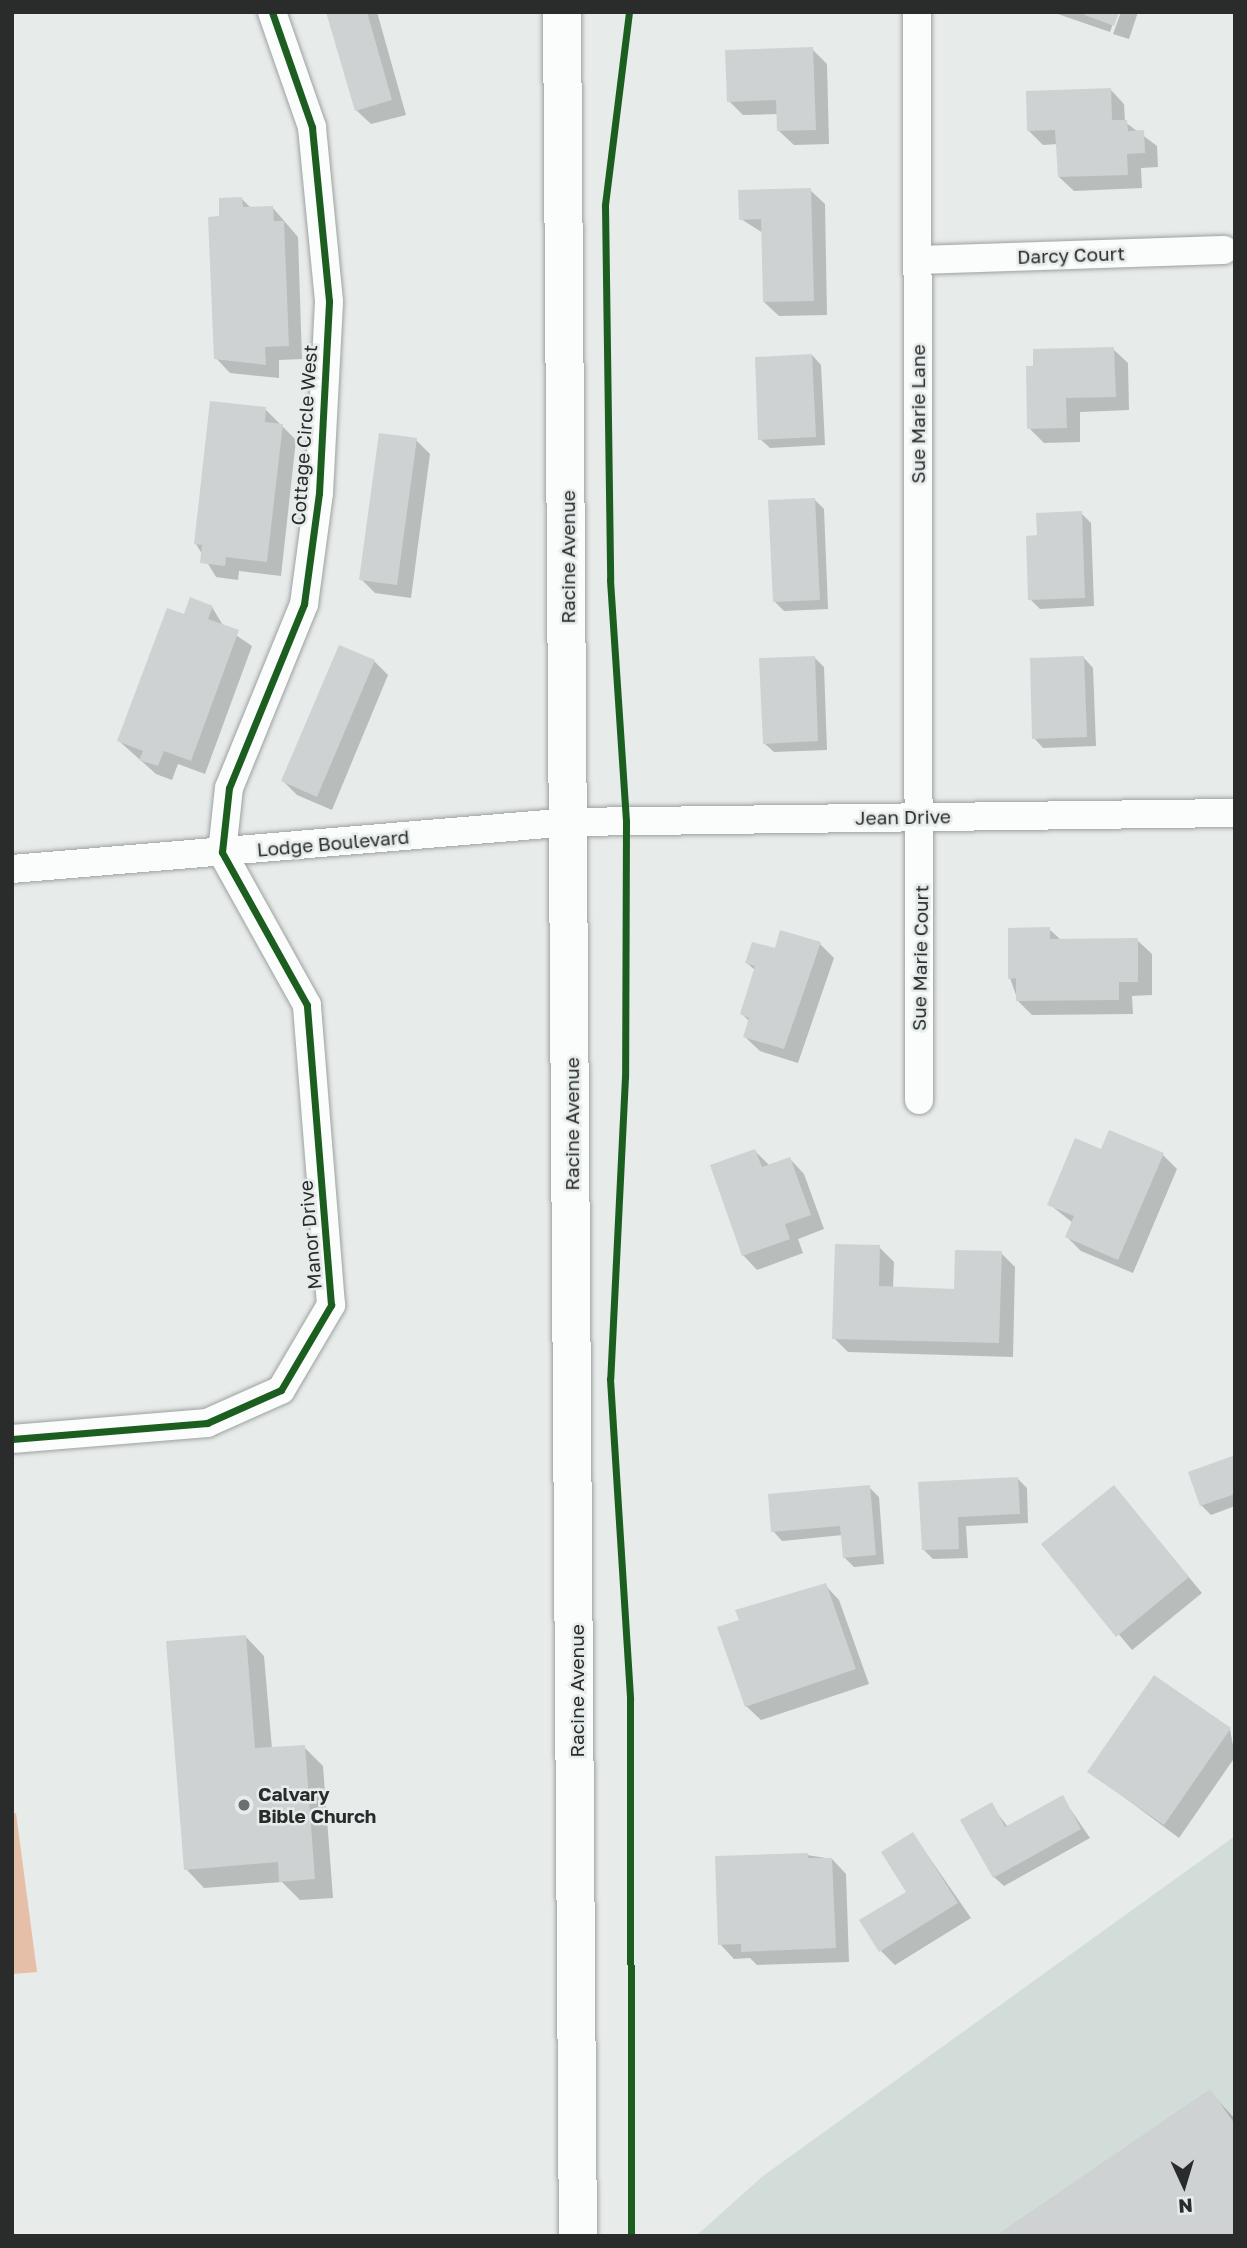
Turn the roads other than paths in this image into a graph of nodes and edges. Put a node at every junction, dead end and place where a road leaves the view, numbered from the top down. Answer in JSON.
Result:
{"nodes":[{"id":1,"x":272,"y":12,"type":"edge"},
{"id":2,"x":562,"y":12,"type":"edge"},
{"id":3,"x":917,"y":12,"type":"edge"},
{"id":4,"x":1224,"y":250,"type":"dead end"},
{"id":5,"x":918,"y":260,"type":"junction"},
{"id":6,"x":1235,"y":813,"type":"edge"},
{"id":7,"x":922,"y":816,"type":"junction"},
{"id":8,"x":571,"y":822,"type":"junction"},
{"id":9,"x":222,"y":852,"type":"junction"},
{"id":10,"x":12,"y":869,"type":"edge"},
{"id":11,"x":919,"y":1100,"type":"dead end"},
{"id":12,"x":12,"y":1439,"type":"edge"},
{"id":13,"x":578,"y":2236,"type":"edge"}],
"edges":[{"from":1,"to":9,"type":"street","name":"Cottage Circle West"},
{"from":2,"to":8,"type":"main road","name":"Racine Avenue"},
{"from":3,"to":5,"type":"street","name":"Sue Marie Lane"},
{"from":4,"to":5,"type":"street","name":"Darcy Court"},
{"from":5,"to":7,"type":"street","name":"Sue Marie Lane"},
{"from":6,"to":7,"type":"street","name":"Jean Drive"},
{"from":7,"to":8,"type":"street","name":"Jean Drive"},
{"from":7,"to":11,"type":"street","name":"Sue Marie Court"},
{"from":8,"to":9,"type":"street","name":"Lodge Boulevard"},
{"from":8,"to":13,"type":"main road","name":"Racine Avenue"},
{"from":9,"to":10,"type":"street","name":"Lodge Boulevard"},
{"from":9,"to":12,"type":"street","name":"Manor Drive"}]}
